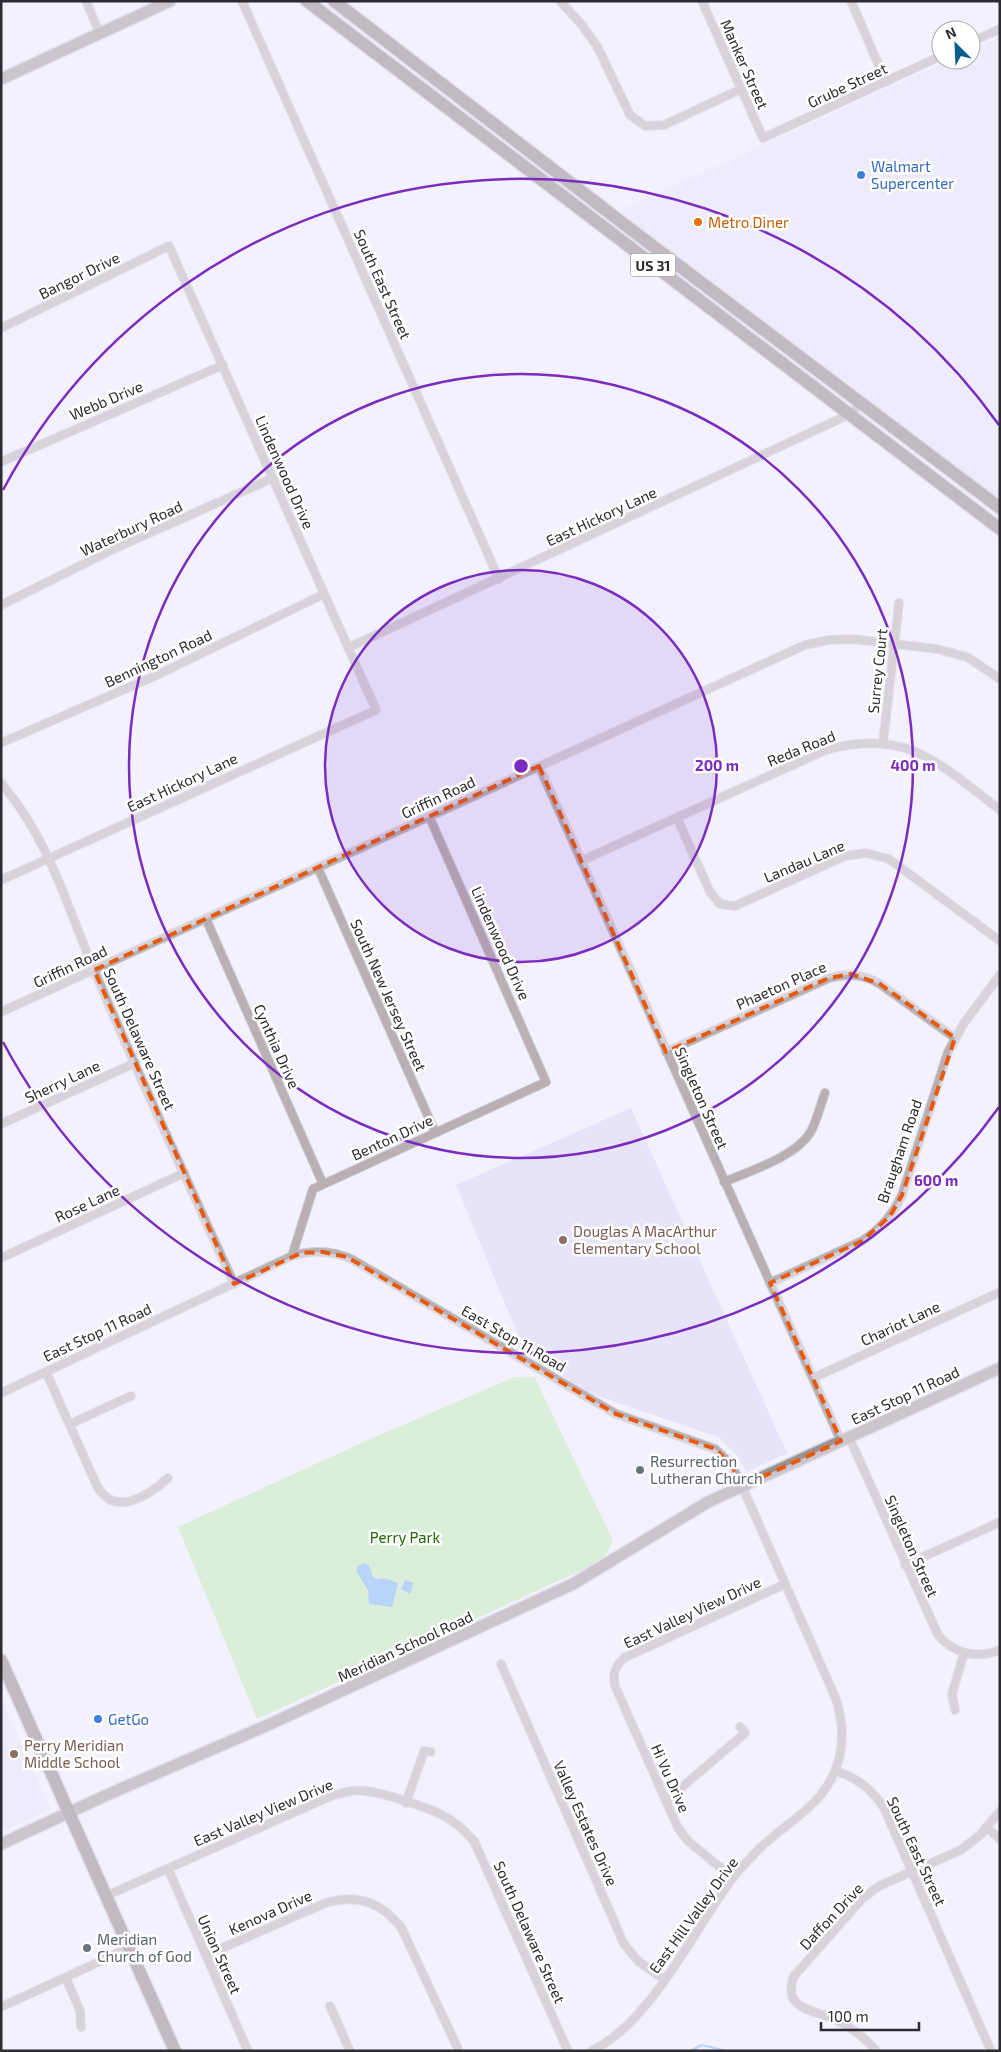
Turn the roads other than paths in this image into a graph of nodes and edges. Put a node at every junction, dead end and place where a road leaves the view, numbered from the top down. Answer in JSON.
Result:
{"nodes":[{"id":1,"x":86,"y":1,"type":"edge"},
{"id":2,"x":170,"y":1,"type":"edge"},
{"id":3,"x":242,"y":1,"type":"edge"},
{"id":4,"x":307,"y":1,"type":"edge"},
{"id":5,"x":334,"y":1,"type":"edge"},
{"id":6,"x":560,"y":1,"type":"edge"},
{"id":7,"x":702,"y":1,"type":"edge"},
{"id":8,"x":851,"y":1,"type":"edge"},
{"id":9,"x":1000,"y":29,"type":"edge"},
{"id":10,"x":100,"y":34,"type":"junction"},
{"id":11,"x":981,"y":38,"type":"edge"},
{"id":12,"x":931,"y":61,"type":"edge"},
{"id":13,"x":1,"y":79,"type":"edge"},
{"id":14,"x":886,"y":82,"type":"junction"},
{"id":15,"x":742,"y":89,"type":"junction"},
{"id":16,"x":763,"y":138,"type":"joint"},
{"id":17,"x":169,"y":246,"type":"joint"},
{"id":18,"x":1,"y":328,"type":"edge"},
{"id":19,"x":223,"y":365,"type":"junction"},
{"id":20,"x":862,"y":404,"type":"junction"},
{"id":21,"x":848,"y":415,"type":"junction"},
{"id":22,"x":1,"y":462,"type":"edge"},
{"id":23,"x":273,"y":478,"type":"junction"},
{"id":24,"x":1000,"y":508,"type":"edge"},
{"id":25,"x":1000,"y":529,"type":"edge"},
{"id":26,"x":499,"y":579,"type":"junction"},
{"id":27,"x":324,"y":594,"type":"junction"},
{"id":28,"x":898,"y":603,"type":"dead end"},
{"id":29,"x":1,"y":605,"type":"edge"},
{"id":30,"x":894,"y":644,"type":"junction"},
{"id":31,"x":348,"y":648,"type":"junction"},
{"id":32,"x":1000,"y":679,"type":"edge"},
{"id":33,"x":376,"y":710,"type":"joint"},
{"id":34,"x":1,"y":743,"type":"edge"},
{"id":35,"x":883,"y":743,"type":"junction"},
{"id":36,"x":539,"y":766,"type":"junction"},
{"id":37,"x":1,"y":783,"type":"edge"},
{"id":38,"x":1000,"y":810,"type":"edge"},
{"id":39,"x":430,"y":816,"type":"junction"},
{"id":40,"x":677,"y":818,"type":"junction"},
{"id":41,"x":50,"y":858,"type":"junction"},
{"id":42,"x":581,"y":861,"type":"junction"},
{"id":43,"x":318,"y":868,"type":"junction"},
{"id":44,"x":1,"y":880,"type":"edge"},
{"id":45,"x":206,"y":919,"type":"junction"},
{"id":46,"x":1000,"y":941,"type":"edge"},
{"id":47,"x":94,"y":970,"type":"junction"},
{"id":48,"x":1000,"y":975,"type":"edge"},
{"id":49,"x":1,"y":1012,"type":"edge"},
{"id":50,"x":955,"y":1038,"type":"junction"},
{"id":51,"x":666,"y":1052,"type":"junction"},
{"id":52,"x":135,"y":1063,"type":"junction"},
{"id":53,"x":546,"y":1082,"type":"joint"},
{"id":54,"x":825,"y":1093,"type":"dead end"},
{"id":55,"x":1,"y":1124,"type":"edge"},
{"id":56,"x":435,"y":1132,"type":"junction"},
{"id":57,"x":184,"y":1173,"type":"junction"},
{"id":58,"x":724,"y":1182,"type":"junction"},
{"id":59,"x":323,"y":1184,"type":"junction"},
{"id":60,"x":292,"y":1256,"type":"junction"},
{"id":61,"x":1,"y":1258,"type":"edge"},
{"id":62,"x":770,"y":1283,"type":"junction"},
{"id":63,"x":234,"y":1284,"type":"junction"},
{"id":64,"x":1000,"y":1292,"type":"edge"},
{"id":65,"x":1000,"y":1368,"type":"edge"},
{"id":66,"x":46,"y":1372,"type":"junction"},
{"id":67,"x":812,"y":1378,"type":"junction"},
{"id":68,"x":1,"y":1393,"type":"edge"},
{"id":69,"x":131,"y":1396,"type":"dead end"},
{"id":70,"x":70,"y":1424,"type":"junction"},
{"id":71,"x":845,"y":1439,"type":"junction"},
{"id":72,"x":168,"y":1478,"type":"dead end"},
{"id":73,"x":742,"y":1486,"type":"junction"},
{"id":74,"x":1000,"y":1522,"type":"edge"},
{"id":75,"x":905,"y":1565,"type":"junction"},
{"id":76,"x":785,"y":1584,"type":"junction"},
{"id":77,"x":1000,"y":1650,"type":"edge"},
{"id":78,"x":964,"y":1653,"type":"junction"},
{"id":79,"x":1,"y":1661,"type":"edge"},
{"id":80,"x":501,"y":1664,"type":"dead end"},
{"id":81,"x":614,"y":1670,"type":"joint"},
{"id":82,"x":955,"y":1710,"type":"dead end"},
{"id":83,"x":740,"y":1727,"type":"dead end"},
{"id":84,"x":431,"y":1752,"type":"dead end"},
{"id":85,"x":836,"y":1771,"type":"junction"},
{"id":86,"x":666,"y":1801,"type":"junction"},
{"id":87,"x":406,"y":1802,"type":"junction"},
{"id":88,"x":1000,"y":1811,"type":"edge"},
{"id":89,"x":69,"y":1812,"type":"junction"},
{"id":90,"x":986,"y":1827,"type":"junction"},
{"id":91,"x":462,"y":1828,"type":"joint"},
{"id":92,"x":1000,"y":1839,"type":"edge"},
{"id":93,"x":1,"y":1844,"type":"edge"},
{"id":94,"x":168,"y":1869,"type":"junction"},
{"id":95,"x":912,"y":1872,"type":"junction"},
{"id":96,"x":733,"y":1878,"type":"junction"},
{"id":97,"x":106,"y":1896,"type":"junction"},
{"id":98,"x":129,"y":1948,"type":"junction"},
{"id":99,"x":206,"y":1956,"type":"junction"},
{"id":100,"x":66,"y":1978,"type":"junction"},
{"id":101,"x":664,"y":1979,"type":"junction"},
{"id":102,"x":330,"y":2006,"type":"dead end"},
{"id":103,"x":1,"y":2008,"type":"edge"},
{"id":104,"x":81,"y":2027,"type":"dead end"},
{"id":105,"x":175,"y":2051,"type":"edge"},
{"id":106,"x":248,"y":2051,"type":"edge"},
{"id":107,"x":350,"y":2051,"type":"edge"},
{"id":108,"x":459,"y":2051,"type":"edge"},
{"id":109,"x":568,"y":2051,"type":"edge"},
{"id":110,"x":590,"y":2051,"type":"edge"},
{"id":111,"x":876,"y":2051,"type":"edge"},
{"id":112,"x":991,"y":2051,"type":"edge"}],
"edges":[{"from":1,"to":10,"type":"street"},
{"from":2,"to":10,"type":"main road"},
{"from":3,"to":26,"type":"street","name":"South East Street"},
{"from":4,"to":21,"type":"main road","number":"US 31"},
{"from":5,"to":20,"type":"main road","number":"US 31"},
{"from":6,"to":15,"type":"street"},
{"from":7,"to":15,"type":"street","name":"Manker Street"},
{"from":8,"to":14,"type":"street"},
{"from":9,"to":11,"type":"street"},
{"from":10,"to":13,"type":"main road"},
{"from":12,"to":14,"type":"street","name":"Grube Street"},
{"from":14,"to":16,"type":"street","name":"Grube Street"},
{"from":15,"to":16,"type":"street","name":"Manker Street"},
{"from":17,"to":18,"type":"street","name":"Bangor Drive"},
{"from":17,"to":19,"type":"street","name":"Lindenwood Drive"},
{"from":19,"to":22,"type":"street","name":"Webb Drive"},
{"from":19,"to":23,"type":"street","name":"Lindenwood Drive"},
{"from":20,"to":21,"type":"street","name":"East Hickory Lane"},
{"from":20,"to":24,"type":"main road","number":"US 31"},
{"from":21,"to":25,"type":"main road","number":"US 31"},
{"from":21,"to":26,"type":"street","name":"East Hickory Lane"},
{"from":23,"to":27,"type":"street","name":"Lindenwood Drive"},
{"from":23,"to":29,"type":"street","name":"Waterbury Road"},
{"from":26,"to":31,"type":"street","name":"East Hickory Lane"},
{"from":27,"to":31,"type":"street","name":"Lindenwood Drive"},
{"from":27,"to":34,"type":"street","name":"Bennington Road"},
{"from":28,"to":30,"type":"street","name":"Surrey Court"},
{"from":30,"to":32,"type":"street","name":"Griffin Road"},
{"from":30,"to":35,"type":"street","name":"Surrey Court"},
{"from":30,"to":36,"type":"street","name":"Griffin Road"},
{"from":31,"to":33,"type":"street","name":"Lindenwood Drive"},
{"from":33,"to":41,"type":"street","name":"East Hickory Lane"},
{"from":35,"to":38,"type":"street","name":"Reda Road"},
{"from":35,"to":40,"type":"street","name":"Reda Road"},
{"from":36,"to":39,"type":"street","name":"Griffin Road"},
{"from":36,"to":42,"type":"street","name":"Singleton Street"},
{"from":37,"to":41,"type":"street","name":"South Delaware Street"},
{"from":39,"to":43,"type":"street","name":"Griffin Road"},
{"from":39,"to":53,"type":"street","name":"Lindenwood Drive"},
{"from":40,"to":42,"type":"street","name":"Reda Road"},
{"from":40,"to":46,"type":"street","name":"Landau Lane"},
{"from":41,"to":44,"type":"street","name":"East Hickory Lane"},
{"from":41,"to":47,"type":"street","name":"South Delaware Street"},
{"from":42,"to":51,"type":"street","name":"Singleton Street"},
{"from":43,"to":45,"type":"street","name":"Griffin Road"},
{"from":43,"to":56,"type":"street","name":"South New Jersey Street"},
{"from":45,"to":47,"type":"street","name":"Griffin Road"},
{"from":45,"to":59,"type":"street","name":"Cynthia Drive"},
{"from":47,"to":49,"type":"street","name":"Griffin Road"},
{"from":47,"to":52,"type":"street","name":"South Delaware Street"},
{"from":48,"to":50,"type":"street","name":"Braugham Road"},
{"from":50,"to":51,"type":"street","name":"Phaeton Place"},
{"from":50,"to":62,"type":"street","name":"Braugham Road"},
{"from":51,"to":58,"type":"street","name":"Singleton Street"},
{"from":52,"to":55,"type":"street","name":"Sherry Lane"},
{"from":52,"to":57,"type":"street","name":"South Delaware Street"},
{"from":53,"to":56,"type":"street","name":"Benton Drive"},
{"from":54,"to":58,"type":"street"},
{"from":56,"to":59,"type":"street","name":"Benton Drive"},
{"from":57,"to":61,"type":"street","name":"Rose Lane"},
{"from":57,"to":63,"type":"street","name":"South Delaware Street"},
{"from":58,"to":62,"type":"street","name":"Singleton Street"},
{"from":59,"to":60,"type":"street","name":"Benton Drive"},
{"from":60,"to":63,"type":"street","name":"East Stop 11 Road"},
{"from":60,"to":73,"type":"street","name":"East Stop 11 Road"},
{"from":62,"to":67,"type":"street","name":"Singleton Street"},
{"from":63,"to":66,"type":"street","name":"East Stop 11 Road"},
{"from":64,"to":67,"type":"street","name":"Chariot Lane"},
{"from":65,"to":71,"type":"main road","name":"East Stop 11 Road"},
{"from":66,"to":68,"type":"street","name":"East Stop 11 Road"},
{"from":66,"to":70,"type":"street"},
{"from":67,"to":71,"type":"street","name":"Singleton Street"},
{"from":69,"to":70,"type":"street"},
{"from":70,"to":72,"type":"street"},
{"from":71,"to":73,"type":"main road","name":"East Stop 11 Road"},
{"from":71,"to":75,"type":"street","name":"Singleton Street"},
{"from":73,"to":76,"type":"street"},
{"from":73,"to":89,"type":"main road","name":"Meridian School Road"},
{"from":74,"to":75,"type":"street"},
{"from":75,"to":78,"type":"street","name":"Singleton Street"},
{"from":76,"to":81,"type":"street","name":"East Valley View Drive"},
{"from":76,"to":85,"type":"street"},
{"from":77,"to":78,"type":"street"},
{"from":78,"to":82,"type":"street"},
{"from":79,"to":89,"type":"main road"},
{"from":80,"to":101,"type":"street","name":"Valley Estates Drive"},
{"from":81,"to":86,"type":"street","name":"Hi Vu Drive"},
{"from":83,"to":86,"type":"street"},
{"from":84,"to":87,"type":"street"},
{"from":85,"to":95,"type":"street","name":"South East Street"},
{"from":85,"to":96,"type":"street","name":"East Hill Valley Drive"},
{"from":86,"to":96,"type":"street","name":"Hi Vu Drive"},
{"from":87,"to":91,"type":"street","name":"East Valley View Drive"},
{"from":87,"to":94,"type":"street","name":"East Valley View Drive"},
{"from":88,"to":90,"type":"street","name":"Daffon Drive"},
{"from":89,"to":93,"type":"main road","name":"Meridian School Road"},
{"from":89,"to":97,"type":"main road"},
{"from":90,"to":92,"type":"street"},
{"from":90,"to":95,"type":"street","name":"Daffon Drive"},
{"from":91,"to":109,"type":"street","name":"South Delaware Street"},
{"from":94,"to":97,"type":"street","name":"East Valley View Drive"},
{"from":94,"to":99,"type":"street","name":"Union Street"},
{"from":95,"to":111,"type":"street","name":"Daffon Drive"},
{"from":95,"to":112,"type":"street","name":"South East Street"},
{"from":96,"to":101,"type":"street","name":"East Hill Valley Drive"},
{"from":97,"to":98,"type":"main road"},
{"from":98,"to":100,"type":"street"},
{"from":98,"to":105,"type":"main road"},
{"from":99,"to":106,"type":"street","name":"Union Street"},
{"from":99,"to":108,"type":"street","name":"Kenova Drive"},
{"from":100,"to":103,"type":"street"},
{"from":100,"to":104,"type":"street"},
{"from":101,"to":110,"type":"street","name":"East Hill Valley Drive"},
{"from":102,"to":107,"type":"street"}]}
